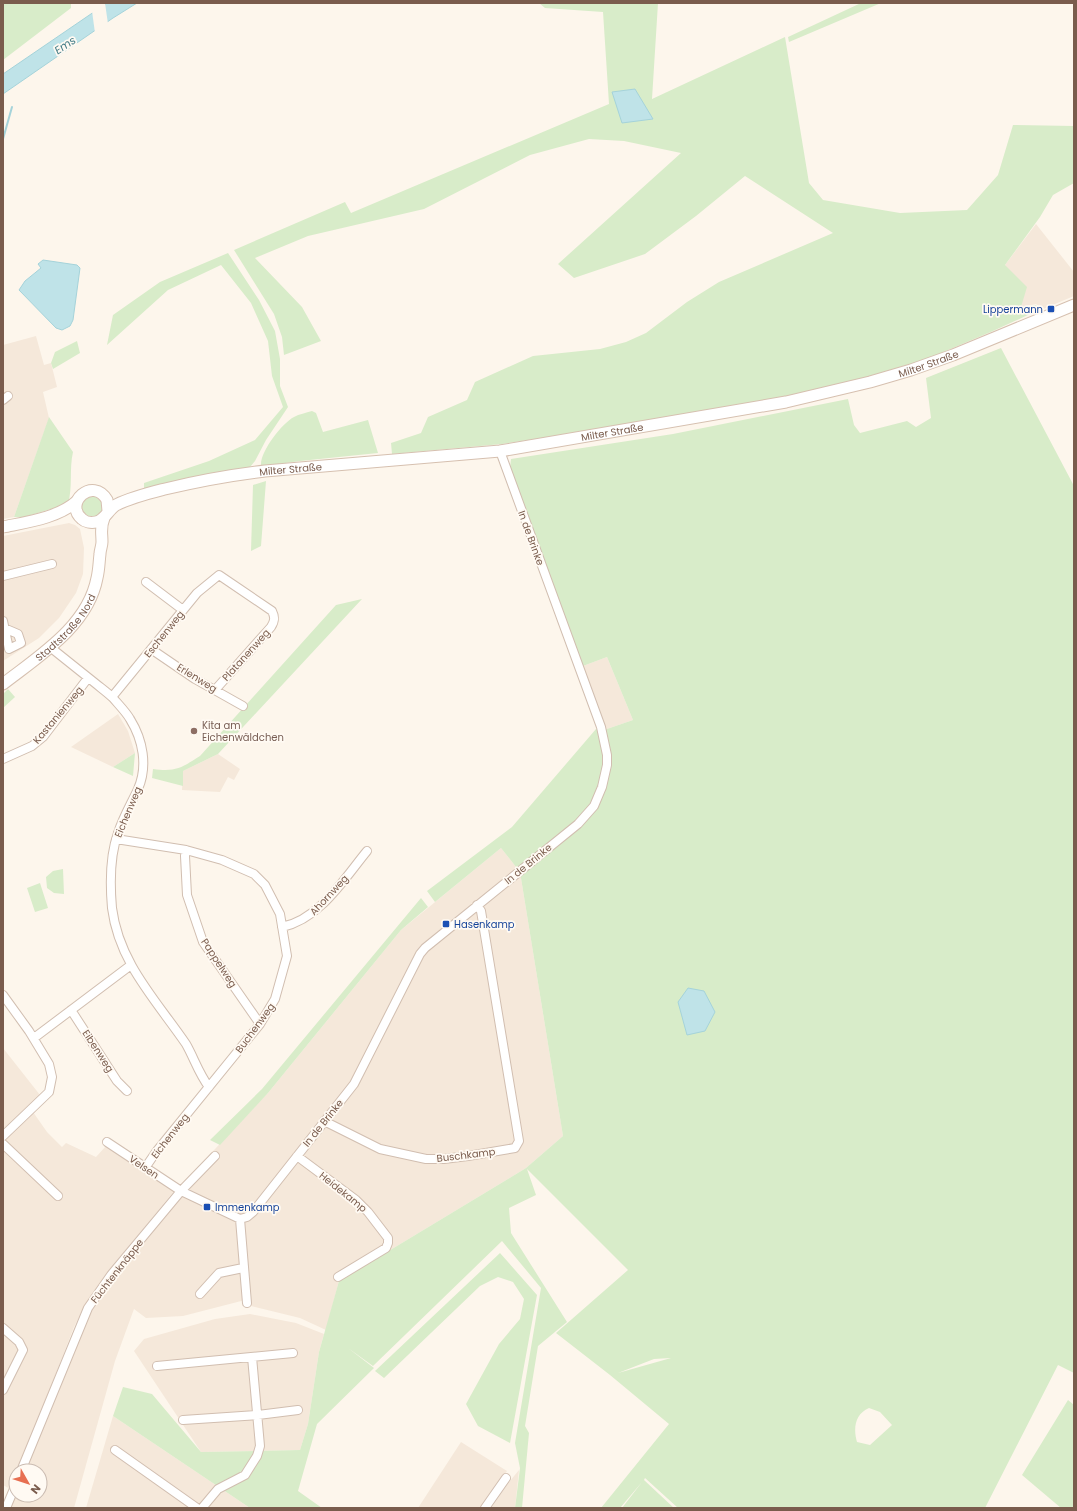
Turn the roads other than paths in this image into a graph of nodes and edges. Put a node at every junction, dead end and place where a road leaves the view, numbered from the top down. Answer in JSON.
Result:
{"nodes":[{"id":1,"x":1074,"y":305,"type":"edge"},
{"id":2,"x":500,"y":451,"type":"junction"},
{"id":3,"x":105,"y":496,"type":"junction"},
{"id":4,"x":136,"y":496,"type":"junction"},
{"id":5,"x":77,"y":501,"type":"junction"},
{"id":6,"x":106,"y":514,"type":"junction"},
{"id":7,"x":51,"y":516,"type":"junction"},
{"id":8,"x":82,"y":518,"type":"junction"},
{"id":9,"x":3,"y":527,"type":"edge"},
{"id":10,"x":100,"y":553,"type":"junction"},
{"id":11,"x":52,"y":564,"type":"dead end"},
{"id":12,"x":219,"y":574,"type":"joint"},
{"id":13,"x":3,"y":576,"type":"edge"},
{"id":14,"x":146,"y":582,"type":"dead end"},
{"id":15,"x":183,"y":610,"type":"junction"},
{"id":16,"x":50,"y":647,"type":"junction"},
{"id":17,"x":151,"y":649,"type":"junction"},
{"id":18,"x":88,"y":678,"type":"junction"},
{"id":19,"x":3,"y":684,"type":"edge"},
{"id":20,"x":215,"y":690,"type":"junction"},
{"id":21,"x":112,"y":697,"type":"junction"},
{"id":22,"x":243,"y":706,"type":"dead end"},
{"id":23,"x":3,"y":759,"type":"edge"},
{"id":24,"x":116,"y":840,"type":"junction"},
{"id":25,"x":186,"y":850,"type":"junction"},
{"id":26,"x":367,"y":851,"type":"dead end"},
{"id":27,"x":477,"y":905,"type":"junction"},
{"id":28,"x":282,"y":927,"type":"junction"},
{"id":29,"x":131,"y":965,"type":"junction"},
{"id":30,"x":3,"y":995,"type":"edge"},
{"id":31,"x":71,"y":1010,"type":"junction"},
{"id":32,"x":260,"y":1024,"type":"junction"},
{"id":33,"x":34,"y":1038,"type":"junction"},
{"id":34,"x":209,"y":1087,"type":"junction"},
{"id":35,"x":127,"y":1091,"type":"dead end"},
{"id":36,"x":324,"y":1121,"type":"junction"},
{"id":37,"x":3,"y":1136,"type":"edge"},
{"id":38,"x":107,"y":1142,"type":"dead end"},
{"id":39,"x":3,"y":1144,"type":"edge"},
{"id":40,"x":215,"y":1156,"type":"dead end"},
{"id":41,"x":297,"y":1156,"type":"junction"},
{"id":42,"x":145,"y":1168,"type":"junction"},
{"id":43,"x":181,"y":1191,"type":"junction"},
{"id":44,"x":58,"y":1196,"type":"dead end"},
{"id":45,"x":240,"y":1219,"type":"junction"},
{"id":46,"x":243,"y":1268,"type":"junction"},
{"id":47,"x":338,"y":1277,"type":"dead end"},
{"id":48,"x":200,"y":1294,"type":"dead end"},
{"id":49,"x":247,"y":1303,"type":"dead end"},
{"id":50,"x":3,"y":1328,"type":"edge"},
{"id":51,"x":293,"y":1353,"type":"dead end"},
{"id":52,"x":252,"y":1357,"type":"junction"},
{"id":53,"x":158,"y":1366,"type":"dead end"},
{"id":54,"x":3,"y":1390,"type":"edge"},
{"id":55,"x":298,"y":1410,"type":"dead end"},
{"id":56,"x":258,"y":1416,"type":"junction"},
{"id":57,"x":183,"y":1420,"type":"dead end"},
{"id":58,"x":115,"y":1450,"type":"dead end"},
{"id":59,"x":24,"y":1463,"type":"edge"},
{"id":60,"x":506,"y":1478,"type":"dead end"},
{"id":61,"x":197,"y":1508,"type":"edge"},
{"id":62,"x":202,"y":1508,"type":"edge"},
{"id":63,"x":485,"y":1508,"type":"edge"}],
"edges":[{"from":1,"to":2,"type":"main road","name":"Milter Straße"},
{"from":2,"to":4,"type":"main road","name":"Milter Straße"},
{"from":2,"to":27,"type":"street","name":"In de Brinke"},
{"from":3,"to":4,"type":"main road","name":"Milter Straße"},
{"from":3,"to":5,"type":"main road"},
{"from":3,"to":6,"type":"main road"},
{"from":4,"to":6,"type":"main road","name":"Milter Straße"},
{"from":5,"to":7,"type":"main road"},
{"from":5,"to":8,"type":"main road"},
{"from":6,"to":8,"type":"main road"},
{"from":6,"to":10,"type":"main road","name":"Stadtstraße Nord"},
{"from":7,"to":8,"type":"main road"},
{"from":7,"to":9,"type":"main road"},
{"from":8,"to":10,"type":"main road","name":"Stadtstraße Nord"},
{"from":10,"to":16,"type":"main road","name":"Stadtstraße Nord"},
{"from":11,"to":13,"type":"street"},
{"from":12,"to":15,"type":"street","name":"Eschenweg"},
{"from":12,"to":20,"type":"street","name":"Platanenweg"},
{"from":14,"to":15,"type":"street"},
{"from":15,"to":17,"type":"street","name":"Eschenweg"},
{"from":16,"to":18,"type":"street","name":"Eichenweg"},
{"from":16,"to":19,"type":"main road","name":"Stadtstraße Nord"},
{"from":17,"to":20,"type":"street","name":"Erlenweg"},
{"from":17,"to":21,"type":"street","name":"Eschenweg"},
{"from":18,"to":21,"type":"street","name":"Eichenweg"},
{"from":18,"to":23,"type":"street","name":"Kastanienweg"},
{"from":20,"to":22,"type":"street","name":"Erlenweg"},
{"from":21,"to":24,"type":"street","name":"Eichenweg"},
{"from":24,"to":25,"type":"street","name":"Buchenweg"},
{"from":24,"to":29,"type":"street","name":"Eichenweg"},
{"from":25,"to":28,"type":"street","name":"Buchenweg"},
{"from":25,"to":32,"type":"street","name":"Pappelweg"},
{"from":26,"to":28,"type":"street","name":"Ahornweg"},
{"from":27,"to":36,"type":"street","name":"In de Brinke"},
{"from":27,"to":36,"type":"street","name":"Buschkamp"},
{"from":28,"to":32,"type":"street","name":"Buchenweg"},
{"from":29,"to":31,"type":"street"},
{"from":29,"to":34,"type":"street","name":"Eichenweg"},
{"from":30,"to":33,"type":"street"},
{"from":31,"to":33,"type":"street"},
{"from":31,"to":35,"type":"street","name":"Eibenweg"},
{"from":32,"to":34,"type":"street","name":"Buchenweg"},
{"from":33,"to":37,"type":"street"},
{"from":34,"to":42,"type":"street","name":"Eichenweg"},
{"from":36,"to":41,"type":"street","name":"In de Brinke"},
{"from":38,"to":42,"type":"street","name":"Velsen"},
{"from":39,"to":44,"type":"street"},
{"from":40,"to":43,"type":"street","name":"Füchtenknäppe"},
{"from":41,"to":45,"type":"street","name":"In de Brinke"},
{"from":41,"to":47,"type":"street","name":"Heidekamp"},
{"from":42,"to":43,"type":"street","name":"Velsen"},
{"from":43,"to":45,"type":"street"},
{"from":43,"to":59,"type":"street","name":"Füchtenknäppe"},
{"from":45,"to":46,"type":"street"},
{"from":46,"to":48,"type":"street"},
{"from":46,"to":49,"type":"street"},
{"from":50,"to":54,"type":"street"},
{"from":51,"to":52,"type":"street"},
{"from":52,"to":53,"type":"street"},
{"from":52,"to":56,"type":"street"},
{"from":55,"to":56,"type":"street"},
{"from":56,"to":57,"type":"street"},
{"from":56,"to":62,"type":"street"},
{"from":58,"to":61,"type":"street"},
{"from":60,"to":63,"type":"street"}]}
